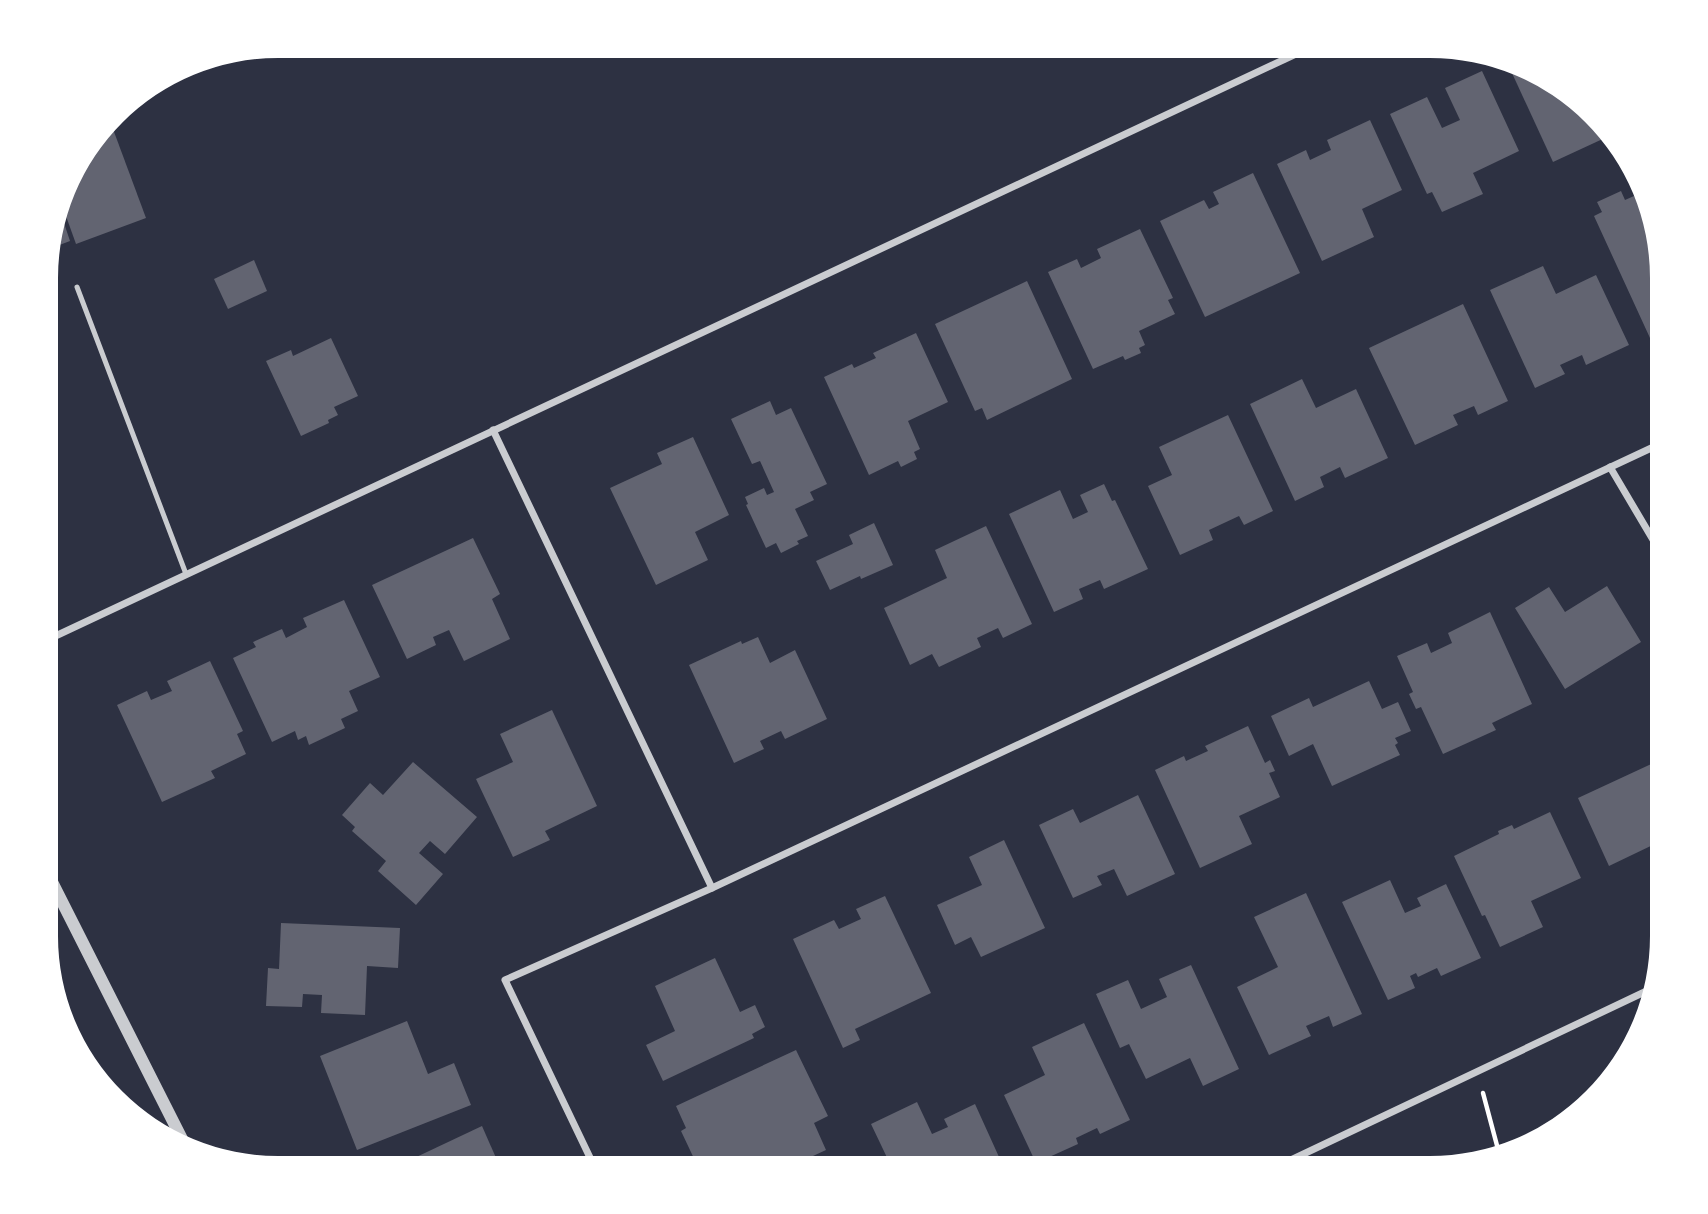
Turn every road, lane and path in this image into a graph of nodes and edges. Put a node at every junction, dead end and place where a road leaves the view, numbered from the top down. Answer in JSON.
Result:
{"nodes":[{"id":1,"x":1287,"y":58,"type":"edge"},
{"id":2,"x":77,"y":287,"type":"dead end"},
{"id":3,"x":493,"y":430,"type":"junction"},
{"id":4,"x":1650,"y":449,"type":"edge"},
{"id":5,"x":1610,"y":467,"type":"junction"},
{"id":6,"x":1650,"y":535,"type":"edge"},
{"id":7,"x":186,"y":574,"type":"junction"},
{"id":8,"x":58,"y":635,"type":"edge"},
{"id":9,"x":712,"y":888,"type":"junction"},
{"id":10,"x":58,"y":894,"type":"edge"},
{"id":11,"x":1643,"y":993,"type":"edge"},
{"id":12,"x":1478,"y":1071,"type":"junction"},
{"id":13,"x":180,"y":1134,"type":"edge"},
{"id":14,"x":1497,"y":1146,"type":"edge"},
{"id":15,"x":589,"y":1156,"type":"edge"},
{"id":16,"x":1300,"y":1156,"type":"edge"}],
"edges":[{"from":1,"to":3,"type":"street"},
{"from":2,"to":7,"type":"lane"},
{"from":3,"to":7,"type":"street"},
{"from":3,"to":9,"type":"street"},
{"from":4,"to":5,"type":"street"},
{"from":5,"to":6,"type":"street"},
{"from":5,"to":9,"type":"street"},
{"from":7,"to":8,"type":"street"},
{"from":9,"to":15,"type":"street"},
{"from":10,"to":13,"type":"street"},
{"from":11,"to":12,"type":"street"},
{"from":12,"to":14,"type":"path"},
{"from":12,"to":16,"type":"street"}]}
